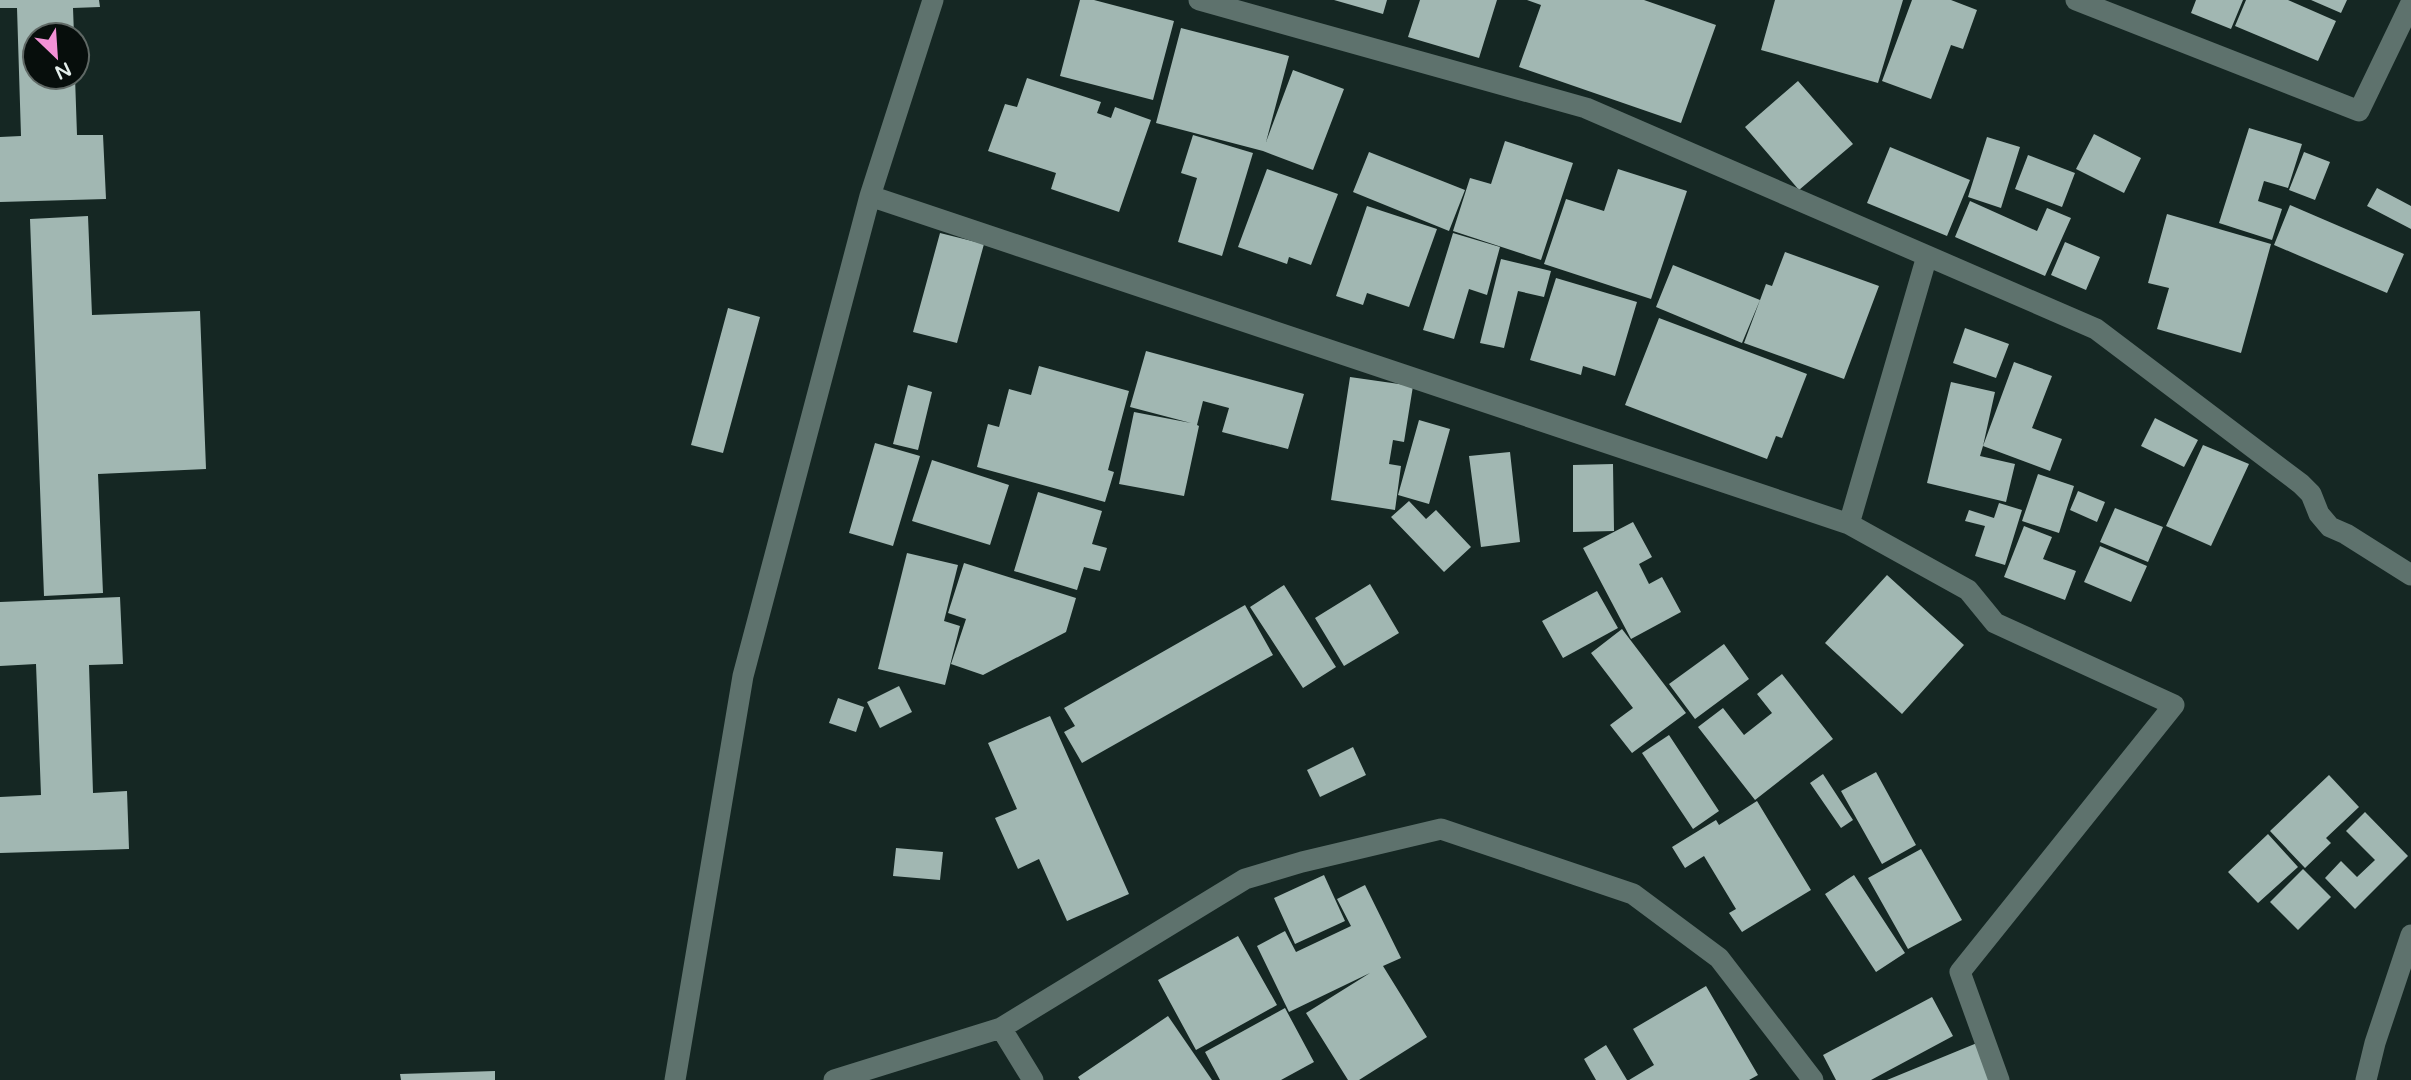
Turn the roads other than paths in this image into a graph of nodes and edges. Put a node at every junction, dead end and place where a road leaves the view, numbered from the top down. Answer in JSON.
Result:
{"nodes":[{"id":1,"x":933,"y":0,"type":"edge"},
{"id":2,"x":1199,"y":0,"type":"edge"},
{"id":3,"x":2076,"y":0,"type":"edge"},
{"id":4,"x":2411,"y":3,"type":"edge"},
{"id":5,"x":870,"y":196,"type":"junction"},
{"id":6,"x":1927,"y":256,"type":"junction"},
{"id":7,"x":1849,"y":524,"type":"junction"},
{"id":8,"x":2411,"y":575,"type":"edge"},
{"id":9,"x":2411,"y":935,"type":"edge"},
{"id":10,"x":1001,"y":1028,"type":"junction"},
{"id":11,"x":675,"y":1080,"type":"edge"},
{"id":12,"x":834,"y":1080,"type":"edge"},
{"id":13,"x":1033,"y":1080,"type":"edge"},
{"id":14,"x":1813,"y":1080,"type":"edge"},
{"id":15,"x":1999,"y":1080,"type":"edge"},
{"id":16,"x":2366,"y":1080,"type":"edge"}],
"edges":[{"from":1,"to":5,"type":"street"},
{"from":2,"to":6,"type":"street"},
{"from":3,"to":4,"type":"street"},
{"from":5,"to":7,"type":"street"},
{"from":5,"to":11,"type":"street"},
{"from":6,"to":7,"type":"street"},
{"from":6,"to":8,"type":"street"},
{"from":7,"to":15,"type":"street"},
{"from":9,"to":16,"type":"street"},
{"from":10,"to":12,"type":"street"},
{"from":10,"to":13,"type":"street"},
{"from":10,"to":14,"type":"street"}]}
